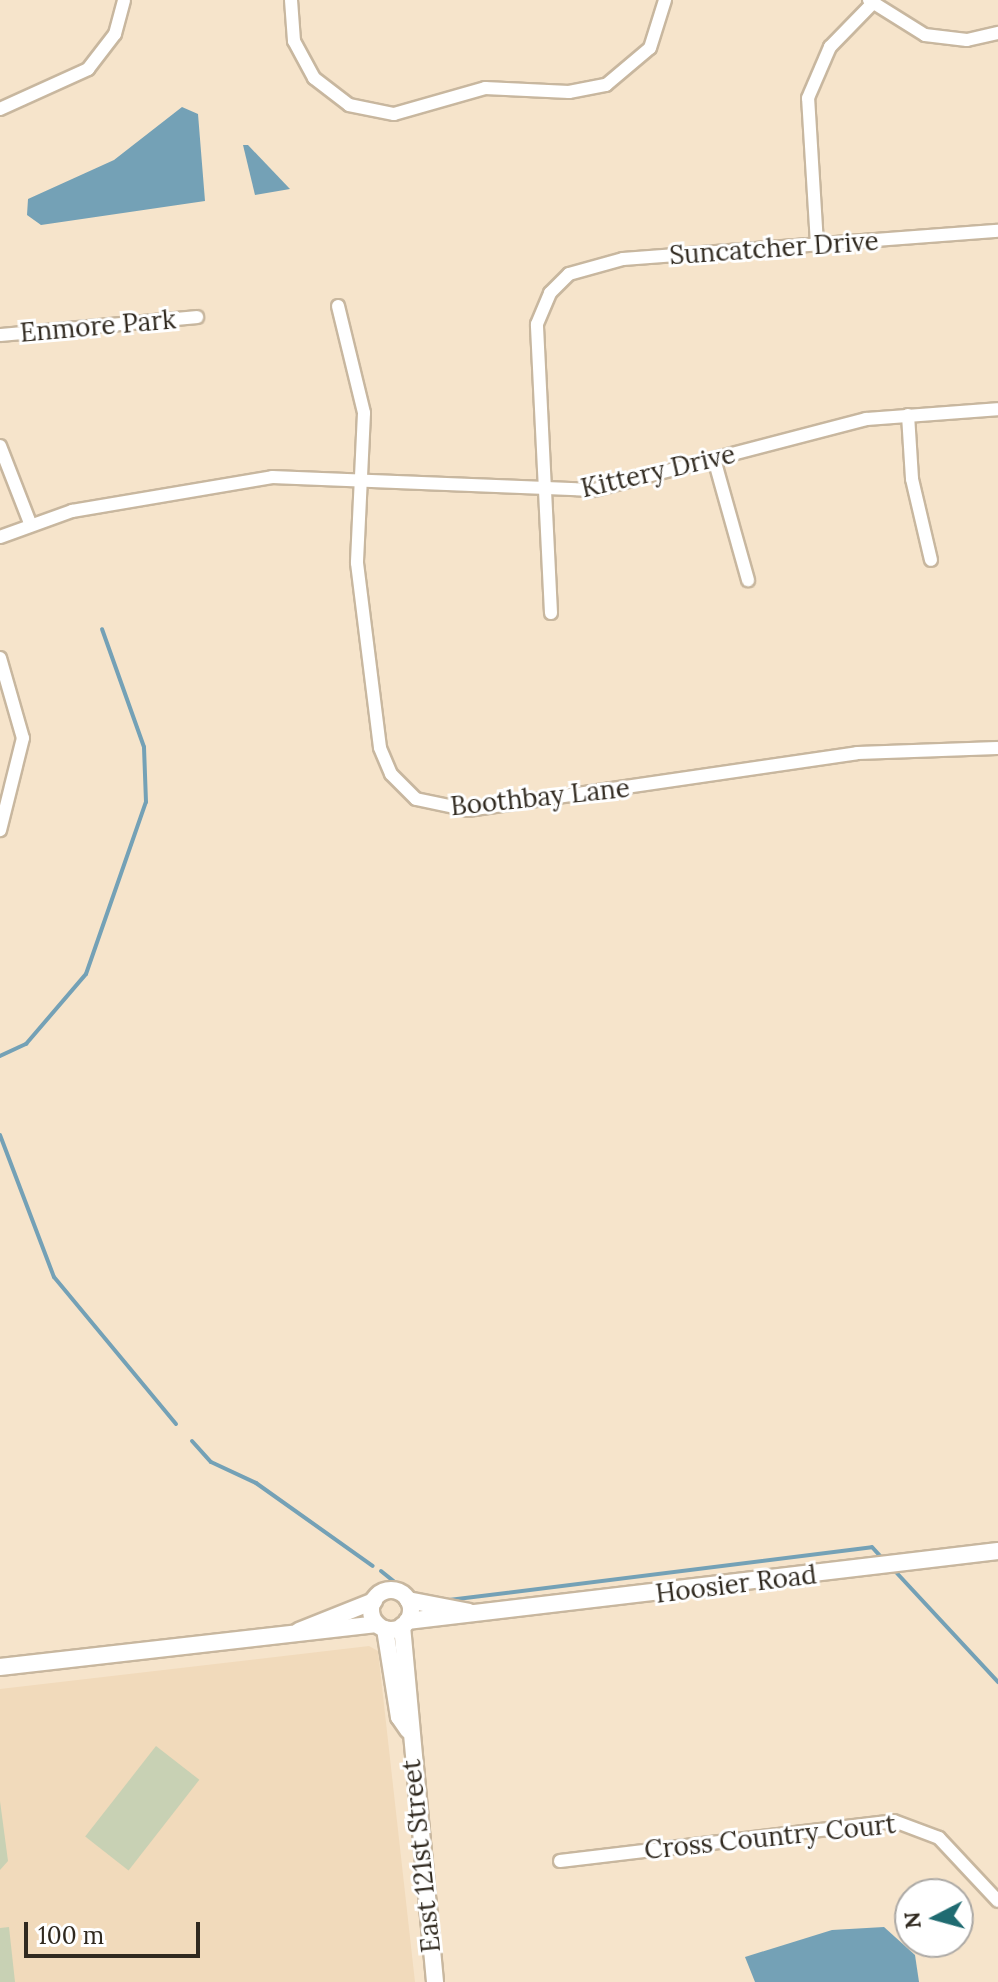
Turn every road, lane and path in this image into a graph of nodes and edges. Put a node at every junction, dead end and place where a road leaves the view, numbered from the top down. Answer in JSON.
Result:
{"nodes":[{"id":1,"x":124,"y":0,"type":"edge"},
{"id":2,"x":291,"y":0,"type":"edge"},
{"id":3,"x":665,"y":0,"type":"edge"},
{"id":4,"x":871,"y":2,"type":"edge"},
{"id":5,"x":998,"y":33,"type":"edge"},
{"id":6,"x":0,"y":109,"type":"edge"},
{"id":7,"x":998,"y":231,"type":"edge"},
{"id":8,"x":817,"y":244,"type":"junction"},
{"id":9,"x":338,"y":306,"type":"dead end"},
{"id":10,"x":197,"y":317,"type":"dead end"},
{"id":11,"x":0,"y":335,"type":"edge"},
{"id":12,"x":998,"y":409,"type":"edge"},
{"id":13,"x":908,"y":415,"type":"junction"},
{"id":14,"x":0,"y":446,"type":"edge"},
{"id":15,"x":714,"y":459,"type":"junction"},
{"id":16,"x":362,"y":479,"type":"junction"},
{"id":17,"x":544,"y":492,"type":"junction"},
{"id":18,"x":30,"y":523,"type":"junction"},
{"id":19,"x":0,"y":537,"type":"edge"},
{"id":20,"x":931,"y":560,"type":"dead end"},
{"id":21,"x":748,"y":580,"type":"dead end"},
{"id":22,"x":551,"y":613,"type":"dead end"},
{"id":23,"x":0,"y":658,"type":"edge"},
{"id":24,"x":998,"y":748,"type":"edge"},
{"id":25,"x":0,"y":830,"type":"edge"},
{"id":26,"x":998,"y":1551,"type":"edge"},
{"id":27,"x":408,"y":1600,"type":"junction"},
{"id":28,"x":374,"y":1601,"type":"junction"},
{"id":29,"x":474,"y":1614,"type":"junction"},
{"id":30,"x":393,"y":1625,"type":"junction"},
{"id":31,"x":298,"y":1632,"type":"junction"},
{"id":32,"x":0,"y":1667,"type":"edge"},
{"id":33,"x":560,"y":1861,"type":"dead end"},
{"id":34,"x":998,"y":1901,"type":"edge"},
{"id":35,"x":435,"y":1982,"type":"edge"}],
"edges":[{"from":1,"to":6,"type":"street"},
{"from":2,"to":3,"type":"street"},
{"from":4,"to":5,"type":"street"},
{"from":4,"to":8,"type":"street"},
{"from":7,"to":8,"type":"street","name":"Suncatcher Drive"},
{"from":8,"to":17,"type":"street","name":"Suncatcher Drive"},
{"from":9,"to":16,"type":"street","name":"Boothbay Lane"},
{"from":10,"to":11,"type":"street","name":"Enmore Park"},
{"from":12,"to":13,"type":"street","name":"Kittery Drive"},
{"from":13,"to":15,"type":"street","name":"Kittery Drive"},
{"from":13,"to":20,"type":"street"},
{"from":14,"to":18,"type":"street"},
{"from":15,"to":17,"type":"street","name":"Kittery Drive"},
{"from":15,"to":21,"type":"street"},
{"from":16,"to":17,"type":"street","name":"Kittery Drive"},
{"from":16,"to":18,"type":"street","name":"Kittery Drive"},
{"from":16,"to":24,"type":"street","name":"Boothbay Lane"},
{"from":17,"to":22,"type":"street"},
{"from":18,"to":19,"type":"street","name":"Kittery Drive"},
{"from":23,"to":25,"type":"street"},
{"from":26,"to":29,"type":"street","name":"Hoosier Road"},
{"from":27,"to":28,"type":"street","name":"Hoosier Road"},
{"from":27,"to":29,"type":"street","name":"Hoosier Road"},
{"from":27,"to":30,"type":"street"},
{"from":28,"to":30,"type":"street"},
{"from":28,"to":31,"type":"street","name":"Hoosier Road"},
{"from":29,"to":30,"type":"street","name":"Hoosier Road"},
{"from":30,"to":31,"type":"street","name":"Hoosier Road"},
{"from":30,"to":35,"type":"street","name":"East 121st Street"},
{"from":31,"to":32,"type":"street","name":"Hoosier Road"},
{"from":33,"to":34,"type":"street","name":"Cross Country Court"}]}
